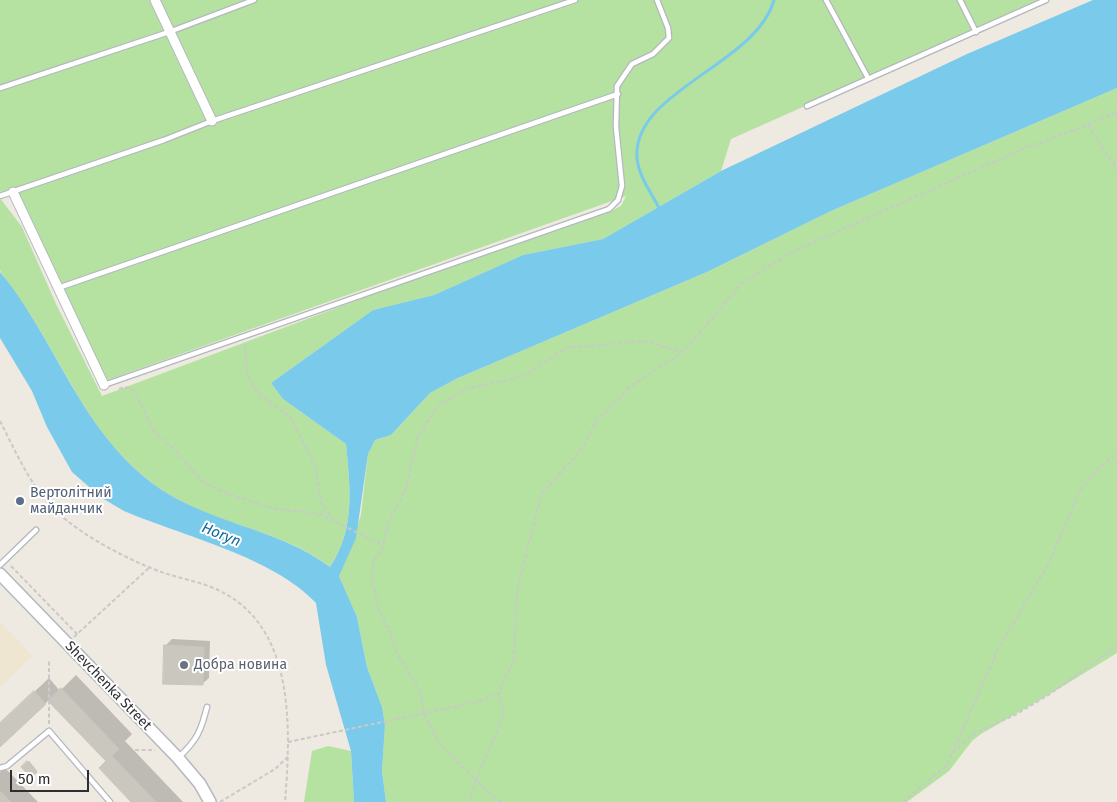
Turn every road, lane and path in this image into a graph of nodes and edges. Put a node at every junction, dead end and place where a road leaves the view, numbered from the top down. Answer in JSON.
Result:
{"nodes":[{"id":1,"x":155,"y":0,"type":"edge"},
{"id":2,"x":254,"y":0,"type":"edge"},
{"id":3,"x":575,"y":0,"type":"edge"},
{"id":4,"x":656,"y":0,"type":"edge"},
{"id":5,"x":826,"y":0,"type":"edge"},
{"id":6,"x":960,"y":0,"type":"edge"},
{"id":7,"x":1046,"y":0,"type":"edge"},
{"id":8,"x":169,"y":32,"type":"junction"},
{"id":9,"x":976,"y":32,"type":"junction"},
{"id":10,"x":868,"y":78,"type":"junction"},
{"id":11,"x":0,"y":88,"type":"edge"},
{"id":12,"x":618,"y":94,"type":"junction"},
{"id":13,"x":807,"y":106,"type":"dead end"},
{"id":14,"x":1117,"y":111,"type":"edge"},
{"id":15,"x":212,"y":121,"type":"junction"},
{"id":16,"x":1088,"y":125,"type":"junction"},
{"id":17,"x":1117,"y":170,"type":"edge"},
{"id":18,"x":12,"y":192,"type":"junction"},
{"id":19,"x":0,"y":196,"type":"edge"},
{"id":20,"x":58,"y":288,"type":"junction"},
{"id":21,"x":250,"y":334,"type":"junction"},
{"id":22,"x":683,"y":352,"type":"junction"},
{"id":23,"x":104,"y":385,"type":"junction"},
{"id":24,"x":0,"y":421,"type":"edge"},
{"id":25,"x":1117,"y":453,"type":"edge"},
{"id":26,"x":334,"y":521,"type":"junction"},
{"id":27,"x":36,"y":530,"type":"dead end"},
{"id":28,"x":382,"y":545,"type":"junction"},
{"id":29,"x":6,"y":562,"type":"dead end"},
{"id":30,"x":0,"y":565,"type":"edge"},
{"id":31,"x":150,"y":566,"type":"junction"},
{"id":32,"x":0,"y":574,"type":"edge"},
{"id":33,"x":1117,"y":646,"type":"edge"},
{"id":34,"x":49,"y":661,"type":"dead end"},
{"id":35,"x":499,"y":694,"type":"junction"},
{"id":36,"x":207,"y":707,"type":"dead end"},
{"id":37,"x":424,"y":714,"type":"junction"},
{"id":38,"x":49,"y":731,"type":"junction"},
{"id":39,"x":288,"y":742,"type":"junction"},
{"id":40,"x":135,"y":750,"type":"dead end"},
{"id":41,"x":952,"y":752,"type":"junction"},
{"id":42,"x":174,"y":754,"type":"junction"},
{"id":43,"x":289,"y":756,"type":"junction"},
{"id":44,"x":0,"y":768,"type":"edge"},
{"id":45,"x":476,"y":781,"type":"junction"},
{"id":46,"x":110,"y":802,"type":"edge"},
{"id":47,"x":210,"y":802,"type":"edge"},
{"id":48,"x":220,"y":802,"type":"edge"},
{"id":49,"x":285,"y":802,"type":"edge"},
{"id":50,"x":469,"y":802,"type":"edge"},
{"id":51,"x":501,"y":802,"type":"edge"},
{"id":52,"x":903,"y":802,"type":"edge"}],
"edges":[{"from":1,"to":8,"type":"street"},
{"from":2,"to":8,"type":"lane"},
{"from":3,"to":15,"type":"lane"},
{"from":4,"to":12,"type":"lane"},
{"from":5,"to":10,"type":"lane"},
{"from":6,"to":9,"type":"lane"},
{"from":7,"to":9,"type":"lane"},
{"from":8,"to":11,"type":"lane"},
{"from":8,"to":15,"type":"street"},
{"from":9,"to":10,"type":"lane"},
{"from":10,"to":13,"type":"lane"},
{"from":12,"to":20,"type":"lane"},
{"from":12,"to":21,"type":"lane"},
{"from":14,"to":16,"type":"path"},
{"from":15,"to":18,"type":"lane"},
{"from":16,"to":17,"type":"path"},
{"from":16,"to":22,"type":"path"},
{"from":18,"to":19,"type":"lane"},
{"from":18,"to":20,"type":"street"},
{"from":20,"to":23,"type":"street"},
{"from":21,"to":23,"type":"lane"},
{"from":21,"to":26,"type":"path"},
{"from":22,"to":28,"type":"path"},
{"from":22,"to":35,"type":"path"},
{"from":23,"to":26,"type":"path"},
{"from":24,"to":31,"type":"path"},
{"from":25,"to":41,"type":"path"},
{"from":26,"to":28,"type":"path"},
{"from":27,"to":30,"type":"lane"},
{"from":28,"to":37,"type":"path"},
{"from":29,"to":31,"type":"path"},
{"from":31,"to":39,"type":"path"},
{"from":32,"to":42,"type":"street","name":"Shevchenka Street"},
{"from":33,"to":41,"type":"path"},
{"from":34,"to":38,"type":"path"},
{"from":35,"to":37,"type":"path"},
{"from":35,"to":45,"type":"path"},
{"from":36,"to":42,"type":"lane"},
{"from":37,"to":39,"type":"path"},
{"from":37,"to":45,"type":"path"},
{"from":38,"to":44,"type":"lane"},
{"from":38,"to":46,"type":"lane"},
{"from":39,"to":43,"type":"path"},
{"from":40,"to":42,"type":"path"},
{"from":41,"to":52,"type":"path"},
{"from":42,"to":47,"type":"street","name":"Shevchenka Street"},
{"from":43,"to":48,"type":"path"},
{"from":43,"to":49,"type":"path"},
{"from":45,"to":50,"type":"path"},
{"from":45,"to":51,"type":"path"}]}
